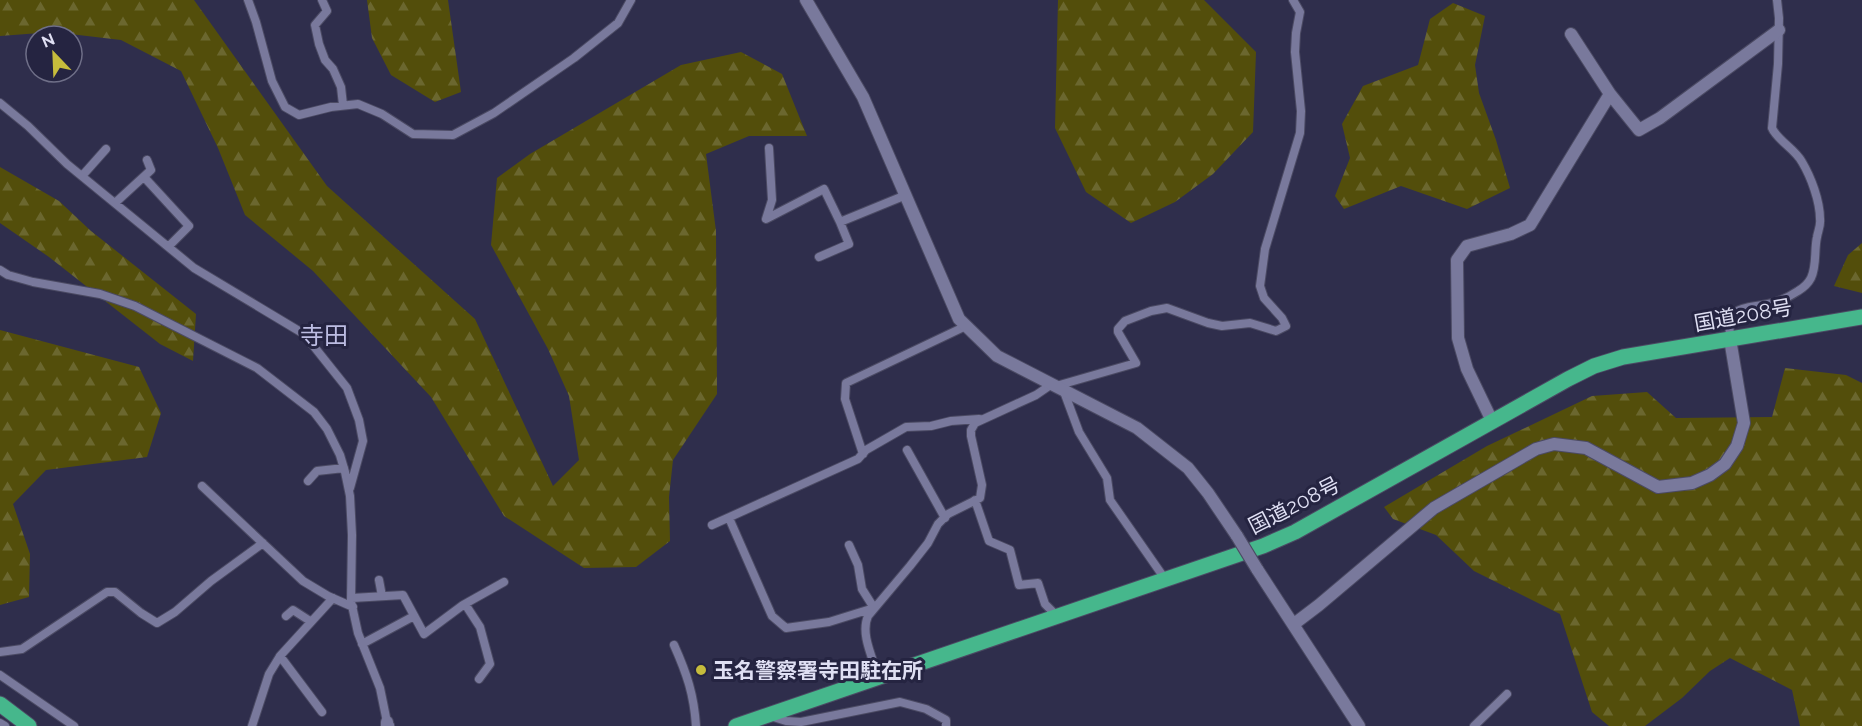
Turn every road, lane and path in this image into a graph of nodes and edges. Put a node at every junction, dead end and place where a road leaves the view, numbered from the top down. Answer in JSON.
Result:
{"nodes":[{"id":1,"x":248,"y":0,"type":"edge"},
{"id":2,"x":322,"y":0,"type":"edge"},
{"id":3,"x":631,"y":0,"type":"edge"},
{"id":4,"x":806,"y":0,"type":"edge"},
{"id":5,"x":1293,"y":0,"type":"edge"},
{"id":6,"x":1777,"y":0,"type":"edge"},
{"id":7,"x":1779,"y":30,"type":"junction"},
{"id":8,"x":1571,"y":34,"type":"dead end"},
{"id":9,"x":1610,"y":94,"type":"junction"},
{"id":10,"x":0,"y":103,"type":"edge"},
{"id":11,"x":343,"y":105,"type":"junction"},
{"id":12,"x":769,"y":148,"type":"dead end"},
{"id":13,"x":106,"y":149,"type":"dead end"},
{"id":14,"x":147,"y":160,"type":"dead end"},
{"id":15,"x":82,"y":176,"type":"junction"},
{"id":16,"x":144,"y":177,"type":"junction"},
{"id":17,"x":906,"y":195,"type":"junction"},
{"id":18,"x":114,"y":203,"type":"junction"},
{"id":19,"x":840,"y":222,"type":"junction"},
{"id":20,"x":169,"y":246,"type":"junction"},
{"id":21,"x":819,"y":257,"type":"dead end"},
{"id":22,"x":0,"y":270,"type":"edge"},
{"id":23,"x":1862,"y":317,"type":"edge"},
{"id":24,"x":966,"y":326,"type":"junction"},
{"id":25,"x":1730,"y":339,"type":"junction"},
{"id":26,"x":1057,"y":386,"type":"junction"},
{"id":27,"x":983,"y":419,"type":"junction"},
{"id":28,"x":1492,"y":421,"type":"junction"},
{"id":29,"x":907,"y":450,"type":"dead end"},
{"id":30,"x":862,"y":454,"type":"junction"},
{"id":31,"x":344,"y":468,"type":"junction"},
{"id":32,"x":308,"y":481,"type":"dead end"},
{"id":33,"x":202,"y":486,"type":"dead end"},
{"id":34,"x":349,"y":491,"type":"junction"},
{"id":35,"x":975,"y":500,"type":"junction"},
{"id":36,"x":729,"y":518,"type":"junction"},
{"id":37,"x":945,"y":518,"type":"junction"},
{"id":38,"x":712,"y":525,"type":"dead end"},
{"id":39,"x":263,"y":543,"type":"junction"},
{"id":40,"x":849,"y":546,"type":"dead end"},
{"id":41,"x":1165,"y":579,"type":"junction"},
{"id":42,"x":379,"y":580,"type":"dead end"},
{"id":43,"x":504,"y":582,"type":"dead end"},
{"id":44,"x":382,"y":596,"type":"junction"},
{"id":45,"x":333,"y":598,"type":"junction"},
{"id":46,"x":352,"y":603,"type":"junction"},
{"id":47,"x":465,"y":604,"type":"junction"},
{"id":48,"x":874,"y":608,"type":"junction"},
{"id":49,"x":286,"y":616,"type":"dead end"},
{"id":50,"x":414,"y":616,"type":"junction"},
{"id":51,"x":1057,"y":616,"type":"junction"},
{"id":52,"x":310,"y":621,"type":"junction"},
{"id":53,"x":1294,"y":624,"type":"junction"},
{"id":54,"x":362,"y":644,"type":"junction"},
{"id":55,"x":674,"y":645,"type":"dead end"},
{"id":56,"x":0,"y":652,"type":"edge"},
{"id":57,"x":280,"y":656,"type":"junction"},
{"id":58,"x":0,"y":675,"type":"edge"},
{"id":59,"x":878,"y":676,"type":"junction"},
{"id":60,"x":479,"y":679,"type":"dead end"},
{"id":61,"x":1508,"y":694,"type":"dead end"},
{"id":62,"x":0,"y":704,"type":"edge"},
{"id":63,"x":322,"y":712,"type":"dead end"},
{"id":64,"x":767,"y":715,"type":"junction"},
{"id":65,"x":24,"y":722,"type":"edge"},
{"id":66,"x":0,"y":723,"type":"edge"},
{"id":67,"x":389,"y":725,"type":"edge"},
{"id":68,"x":5,"y":726,"type":"edge"},
{"id":69,"x":37,"y":726,"type":"edge"},
{"id":70,"x":74,"y":726,"type":"edge"},
{"id":71,"x":252,"y":726,"type":"edge"},
{"id":72,"x":696,"y":726,"type":"edge"},
{"id":73,"x":736,"y":726,"type":"edge"},
{"id":74,"x":946,"y":726,"type":"edge"},
{"id":75,"x":1359,"y":726,"type":"edge"},
{"id":76,"x":1474,"y":726,"type":"edge"}],
"edges":[{"from":1,"to":11,"type":"street"},
{"from":2,"to":11,"type":"street"},
{"from":3,"to":11,"type":"street"},
{"from":4,"to":17,"type":"street"},
{"from":5,"to":26,"type":"street"},
{"from":6,"to":7,"type":"street"},
{"from":7,"to":9,"type":"street"},
{"from":7,"to":25,"type":"street"},
{"from":8,"to":9,"type":"street"},
{"from":9,"to":28,"type":"street"},
{"from":10,"to":15,"type":"street"},
{"from":12,"to":19,"type":"street"},
{"from":13,"to":15,"type":"street"},
{"from":14,"to":16,"type":"street"},
{"from":15,"to":18,"type":"street"},
{"from":16,"to":18,"type":"street"},
{"from":16,"to":20,"type":"street"},
{"from":17,"to":19,"type":"street"},
{"from":17,"to":24,"type":"street"},
{"from":18,"to":20,"type":"street"},
{"from":19,"to":21,"type":"street"},
{"from":20,"to":34,"type":"street"},
{"from":22,"to":31,"type":"street"},
{"from":23,"to":25,"type":"highway","name":"国道208号"},
{"from":24,"to":26,"type":"street"},
{"from":24,"to":30,"type":"street"},
{"from":25,"to":28,"type":"highway","name":"国道208号"},
{"from":25,"to":53,"type":"street"},
{"from":26,"to":27,"type":"street"},
{"from":26,"to":41,"type":"street"},
{"from":26,"to":53,"type":"street","bridge":true},
{"from":27,"to":30,"type":"street"},
{"from":27,"to":35,"type":"street"},
{"from":28,"to":41,"type":"highway","name":"国道208号"},
{"from":29,"to":37,"type":"street"},
{"from":30,"to":36,"type":"street"},
{"from":31,"to":32,"type":"street"},
{"from":31,"to":34,"type":"street"},
{"from":33,"to":39,"type":"street"},
{"from":34,"to":46,"type":"street"},
{"from":35,"to":37,"type":"street"},
{"from":35,"to":51,"type":"street"},
{"from":36,"to":38,"type":"street"},
{"from":36,"to":48,"type":"street"},
{"from":37,"to":48,"type":"street"},
{"from":39,"to":45,"type":"street"},
{"from":39,"to":56,"type":"street"},
{"from":40,"to":48,"type":"street"},
{"from":41,"to":51,"type":"highway","name":"国道208号"},
{"from":42,"to":44,"type":"street"},
{"from":43,"to":47,"type":"street"},
{"from":44,"to":46,"type":"street"},
{"from":44,"to":50,"type":"street"},
{"from":45,"to":46,"type":"street"},
{"from":45,"to":52,"type":"street"},
{"from":46,"to":54,"type":"street"},
{"from":47,"to":50,"type":"street"},
{"from":47,"to":60,"type":"street"},
{"from":48,"to":59,"type":"street"},
{"from":49,"to":52,"type":"street"},
{"from":50,"to":54,"type":"street"},
{"from":51,"to":59,"type":"highway","name":"国道208号"},
{"from":52,"to":57,"type":"street"},
{"from":53,"to":75,"type":"street"},
{"from":54,"to":67,"type":"street"},
{"from":55,"to":72,"type":"street"},
{"from":57,"to":63,"type":"street"},
{"from":57,"to":71,"type":"street"},
{"from":58,"to":70,"type":"street"},
{"from":59,"to":64,"type":"highway","name":"国道208号"},
{"from":61,"to":76,"type":"street"},
{"from":62,"to":65,"type":"highway"},
{"from":64,"to":73,"type":"highway","name":"国道208号"},
{"from":64,"to":74,"type":"street"},
{"from":65,"to":69,"type":"highway"},
{"from":66,"to":68,"type":"street"}]}
